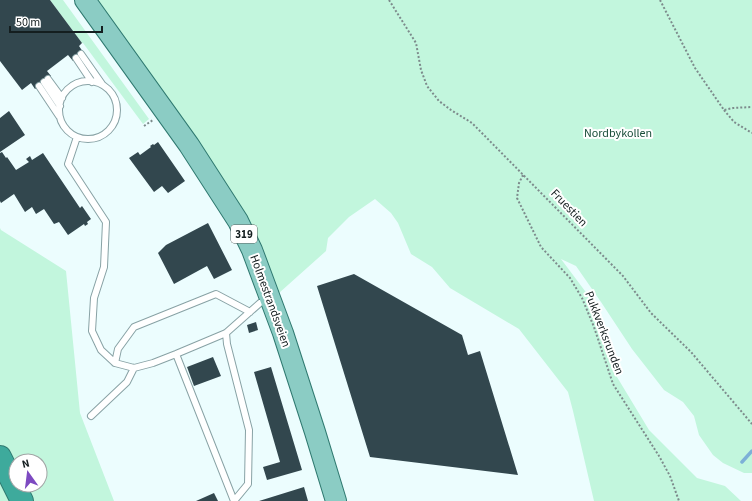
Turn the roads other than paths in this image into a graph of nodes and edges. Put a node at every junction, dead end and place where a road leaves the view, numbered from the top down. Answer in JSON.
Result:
{"nodes":[{"id":1,"x":85,"y":0,"type":"edge"},
{"id":2,"x":44,"y":82,"type":"junction"},
{"id":3,"x":92,"y":82,"type":"junction"},
{"id":4,"x":102,"y":84,"type":"junction"},
{"id":5,"x":62,"y":98,"type":"junction"},
{"id":6,"x":60,"y":106,"type":"junction"},
{"id":7,"x":60,"y":117,"type":"junction"},
{"id":8,"x":77,"y":137,"type":"junction"},
{"id":9,"x":271,"y":299,"type":"junction"},
{"id":10,"x":250,"y":312,"type":"junction"},
{"id":11,"x":226,"y":334,"type":"junction"},
{"id":12,"x":176,"y":354,"type":"junction"},
{"id":13,"x":114,"y":363,"type":"junction"},
{"id":14,"x":134,"y":368,"type":"junction"},
{"id":15,"x":91,"y":416,"type":"dead end"},
{"id":16,"x":0,"y":457,"type":"edge"},
{"id":17,"x":22,"y":501,"type":"edge"},
{"id":18,"x":234,"y":501,"type":"edge"},
{"id":19,"x":336,"y":501,"type":"edge"}],
"edges":[{"from":1,"to":9,"type":"main road","name":"Holmestrandsveien","number":"319"},
{"from":2,"to":5,"type":"lane"},
{"from":2,"to":6,"type":"lane"},
{"from":2,"to":7,"type":"lane"},
{"from":3,"to":4,"type":"lane"},
{"from":3,"to":4,"type":"lane"},
{"from":3,"to":5,"type":"lane"},
{"from":4,"to":8,"type":"lane"},
{"from":5,"to":6,"type":"lane"},
{"from":6,"to":7,"type":"lane"},
{"from":7,"to":8,"type":"lane"},
{"from":8,"to":13,"type":"lane"},
{"from":9,"to":10,"type":"lane"},
{"from":9,"to":19,"type":"main road","name":"Holmestrandsveien","number":"319"},
{"from":10,"to":11,"type":"lane"},
{"from":10,"to":13,"type":"lane"},
{"from":11,"to":12,"type":"lane"},
{"from":11,"to":18,"type":"lane"},
{"from":12,"to":14,"type":"lane"},
{"from":12,"to":18,"type":"lane"},
{"from":13,"to":14,"type":"lane"},
{"from":14,"to":15,"type":"lane"},
{"from":16,"to":17,"type":"highway"}]}
